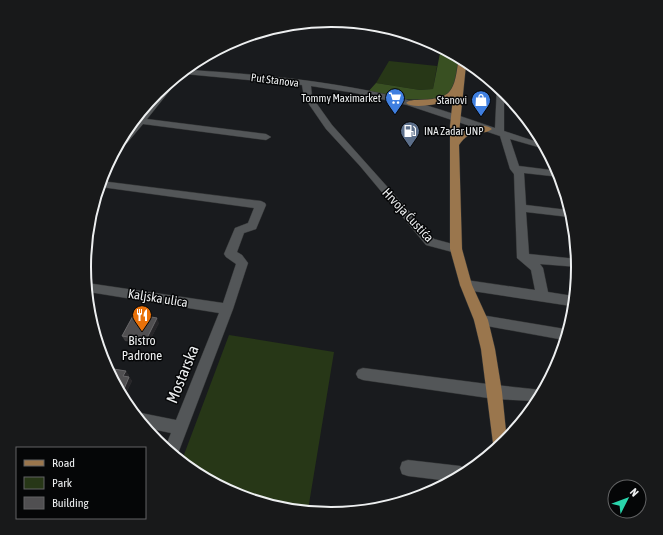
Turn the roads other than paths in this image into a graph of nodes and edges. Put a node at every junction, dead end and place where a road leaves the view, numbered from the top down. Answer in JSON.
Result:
{"nodes":[{"id":1,"x":462,"y":66,"type":"edge"},
{"id":2,"x":192,"y":72,"type":"edge"},
{"id":3,"x":306,"y":83,"type":"junction"},
{"id":4,"x":458,"y":84,"type":"junction"},
{"id":5,"x":500,"y":95,"type":"edge"},
{"id":6,"x":500,"y":100,"type":"junction"},
{"id":7,"x":505,"y":100,"type":"edge"},
{"id":8,"x":410,"y":103,"type":"junction"},
{"id":9,"x":456,"y":117,"type":"junction"},
{"id":10,"x":141,"y":121,"type":"edge"},
{"id":11,"x":487,"y":129,"type":"junction"},
{"id":12,"x":501,"y":134,"type":"junction"},
{"id":13,"x":266,"y":137,"type":"dead end"},
{"id":14,"x":454,"y":145,"type":"junction"},
{"id":15,"x":539,"y":146,"type":"edge"},
{"id":16,"x":515,"y":169,"type":"junction"},
{"id":17,"x":553,"y":173,"type":"edge"},
{"id":18,"x":106,"y":185,"type":"edge"},
{"id":19,"x":520,"y":208,"type":"junction"},
{"id":20,"x":566,"y":214,"type":"edge"},
{"id":21,"x":456,"y":249,"type":"junction"},
{"id":22,"x":523,"y":258,"type":"junction"},
{"id":23,"x":572,"y":262,"type":"edge"},
{"id":24,"x":466,"y":285,"type":"junction"},
{"id":25,"x":92,"y":288,"type":"edge"},
{"id":26,"x":542,"y":296,"type":"junction"},
{"id":27,"x":570,"y":301,"type":"edge"},
{"id":28,"x":228,"y":309,"type":"junction"},
{"id":29,"x":481,"y":320,"type":"junction"},
{"id":30,"x":563,"y":334,"type":"edge"},
{"id":31,"x":363,"y":374,"type":"dead end"},
{"id":32,"x":495,"y":392,"type":"junction"},
{"id":33,"x":535,"y":395,"type":"edge"},
{"id":34,"x":147,"y":421,"type":"edge"},
{"id":35,"x":180,"y":428,"type":"junction"},
{"id":36,"x":499,"y":440,"type":"edge"},
{"id":37,"x":173,"y":448,"type":"edge"},
{"id":38,"x":408,"y":468,"type":"dead end"},
{"id":39,"x":456,"y":473,"type":"edge"}],
"edges":[{"from":1,"to":4,"type":"main road"},
{"from":2,"to":3,"type":"street","name":"Put Stanova"},
{"from":3,"to":8,"type":"street","name":"Put Stanova"},
{"from":3,"to":21,"type":"street","name":"Hrvoja Ćustića"},
{"from":4,"to":8,"type":"main road"},
{"from":4,"to":9,"type":"main road"},
{"from":5,"to":6,"type":"street"},
{"from":6,"to":7,"type":"street"},
{"from":6,"to":12,"type":"street"},
{"from":8,"to":9,"type":"street","name":"Put Stanova"},
{"from":9,"to":11,"type":"street","name":"Put Stanova"},
{"from":9,"to":14,"type":"main road"},
{"from":10,"to":13,"type":"street"},
{"from":11,"to":12,"type":"street","name":"Put Stanova"},
{"from":11,"to":14,"type":"main road"},
{"from":12,"to":15,"type":"street","name":"Put Stanova"},
{"from":12,"to":16,"type":"street"},
{"from":14,"to":21,"type":"main road"},
{"from":16,"to":17,"type":"street"},
{"from":16,"to":19,"type":"street"},
{"from":18,"to":28,"type":"street","name":"Mostarska"},
{"from":19,"to":20,"type":"street"},
{"from":19,"to":22,"type":"street"},
{"from":21,"to":24,"type":"main road"},
{"from":22,"to":23,"type":"street"},
{"from":22,"to":26,"type":"street"},
{"from":24,"to":26,"type":"street"},
{"from":24,"to":29,"type":"main road"},
{"from":25,"to":28,"type":"street","name":"Kaljska ulica"},
{"from":26,"to":27,"type":"street"},
{"from":28,"to":35,"type":"street","name":"Mostarska"},
{"from":29,"to":30,"type":"street"},
{"from":29,"to":32,"type":"main road"},
{"from":31,"to":32,"type":"street"},
{"from":32,"to":33,"type":"street"},
{"from":32,"to":36,"type":"main road"},
{"from":34,"to":35,"type":"street"},
{"from":35,"to":37,"type":"street","name":"Mostarska"},
{"from":38,"to":39,"type":"street"}]}
